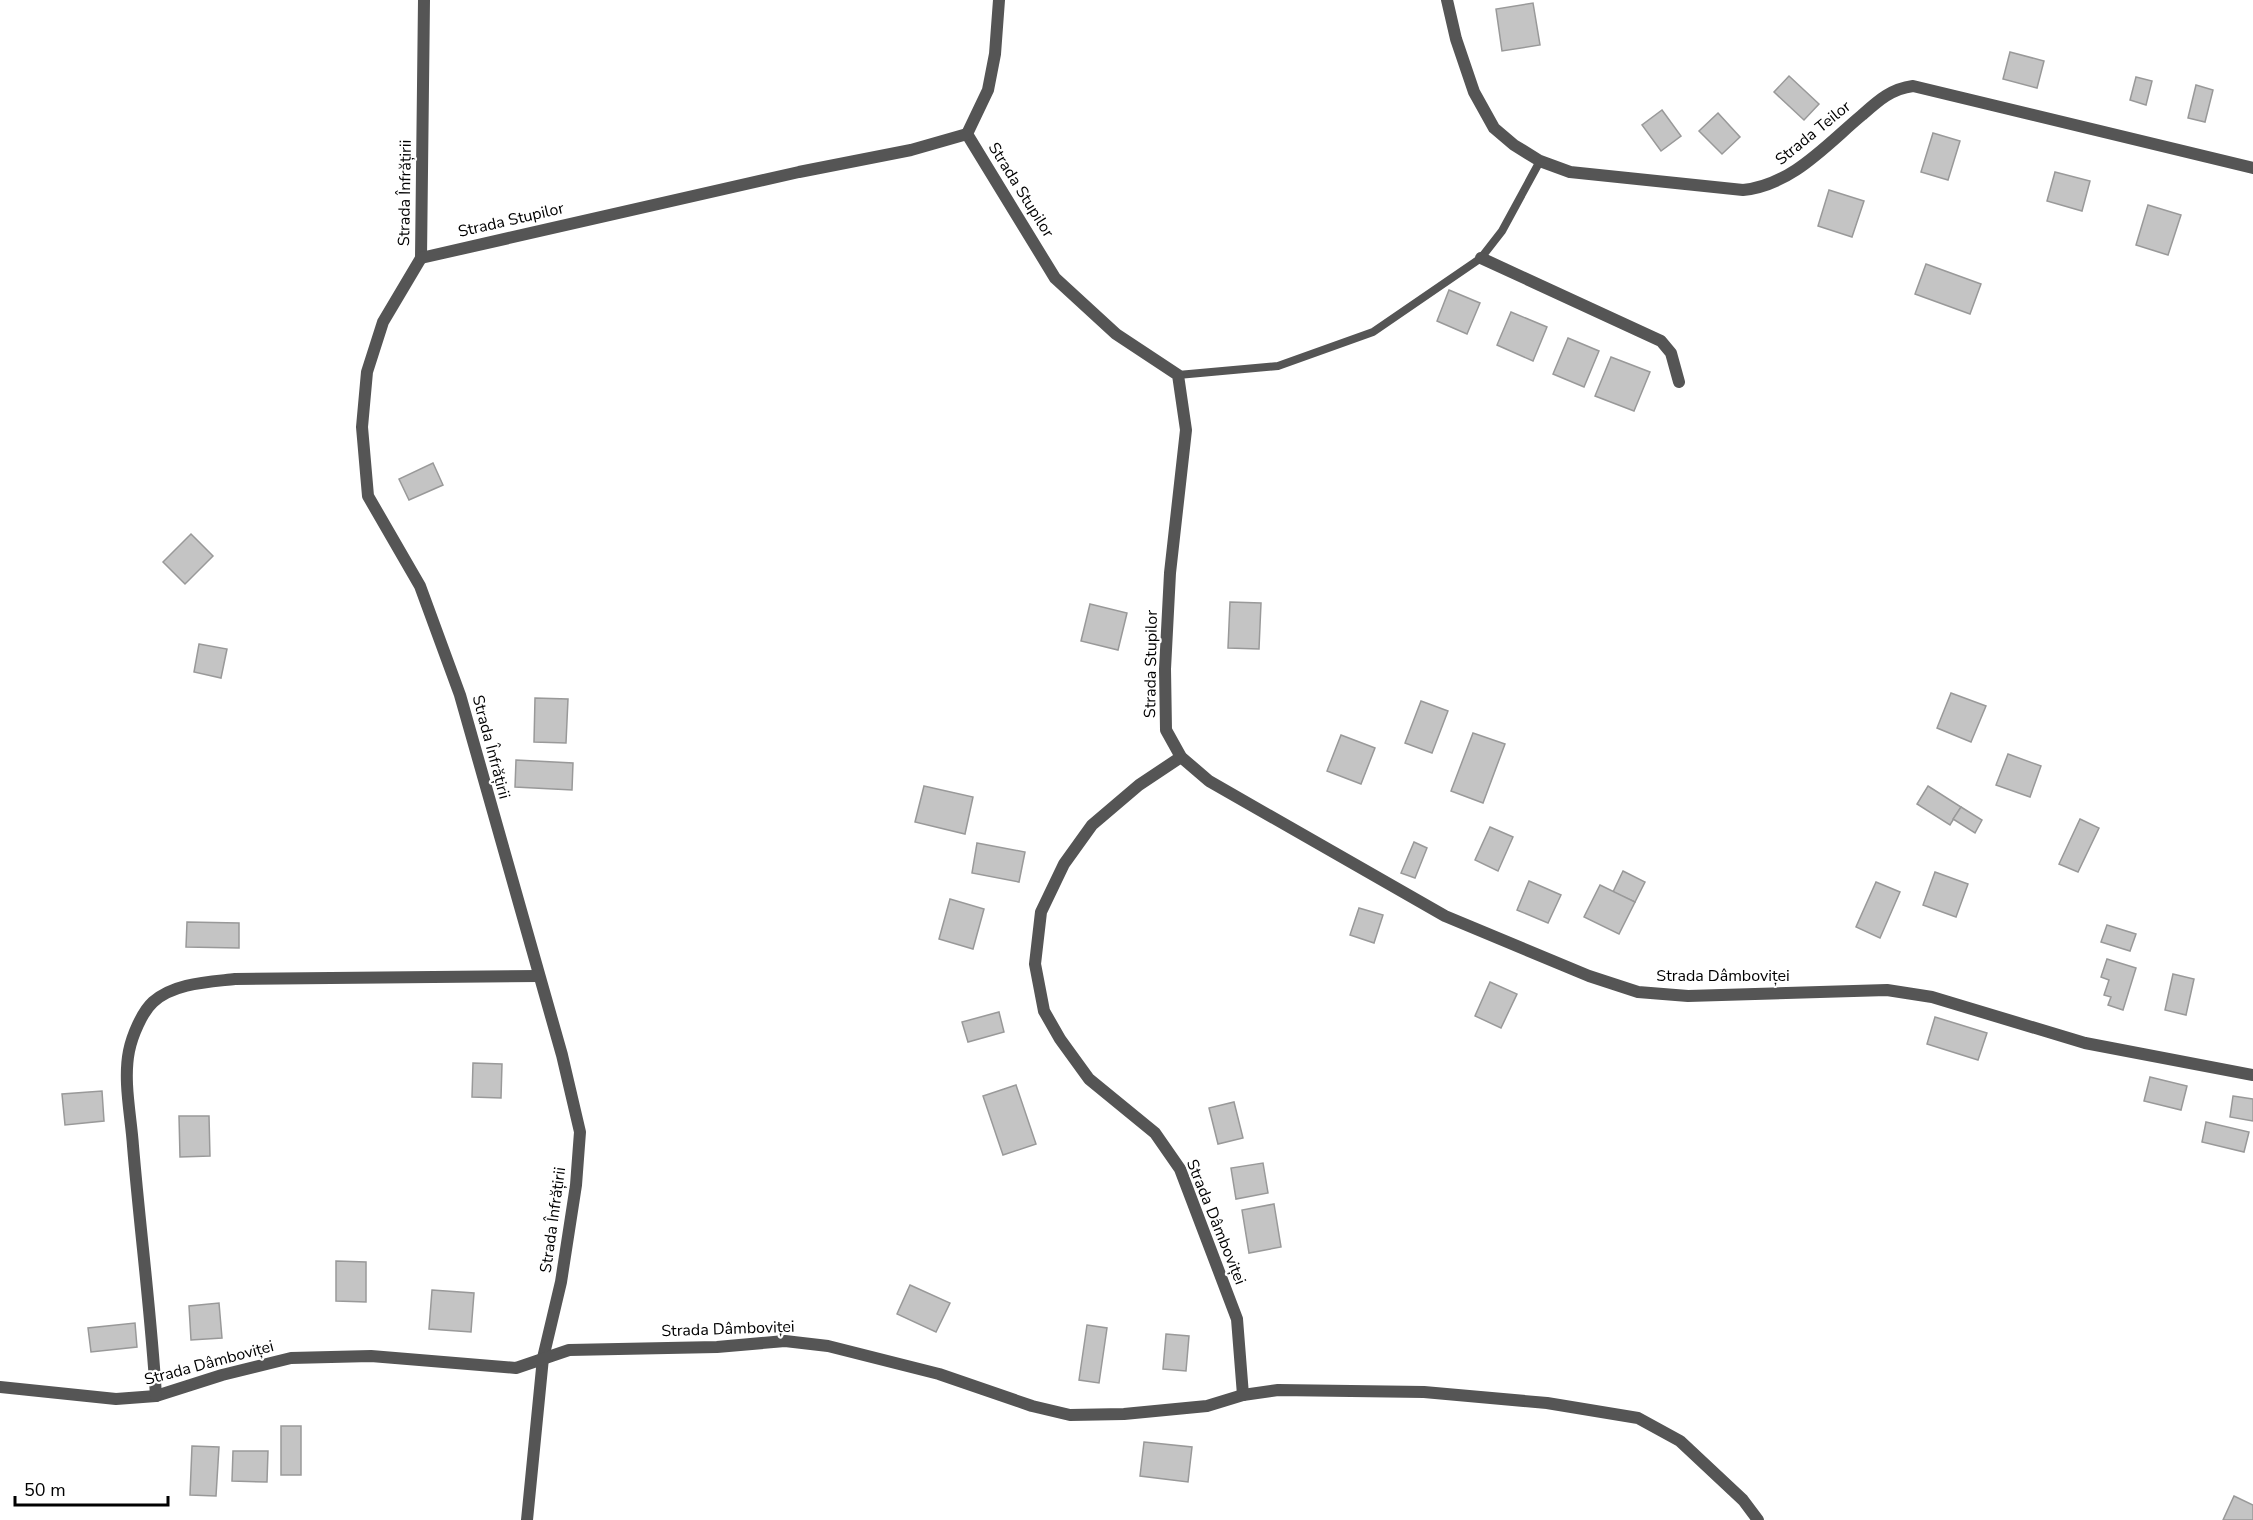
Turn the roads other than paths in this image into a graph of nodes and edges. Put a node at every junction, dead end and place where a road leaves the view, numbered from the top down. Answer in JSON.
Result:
{"nodes":[{"id":1,"x":424,"y":0,"type":"edge"},
{"id":2,"x":999,"y":0,"type":"edge"},
{"id":3,"x":1446,"y":0,"type":"edge"},
{"id":4,"x":967,"y":134,"type":"junction"},
{"id":5,"x":1540,"y":160,"type":"junction"},
{"id":6,"x":2253,"y":168,"type":"edge"},
{"id":7,"x":421,"y":258,"type":"junction"},
{"id":8,"x":1481,"y":258,"type":"junction"},
{"id":9,"x":1178,"y":375,"type":"junction"},
{"id":10,"x":1679,"y":382,"type":"dead end"},
{"id":11,"x":1182,"y":757,"type":"junction"},
{"id":12,"x":539,"y":976,"type":"junction"},
{"id":13,"x":2253,"y":1075,"type":"edge"},
{"id":14,"x":543,"y":1358,"type":"junction"},
{"id":15,"x":0,"y":1387,"type":"edge"},
{"id":16,"x":1243,"y":1395,"type":"junction"},
{"id":17,"x":156,"y":1396,"type":"junction"},
{"id":18,"x":527,"y":1520,"type":"edge"},
{"id":19,"x":1758,"y":1520,"type":"edge"}],
"edges":[{"from":1,"to":7,"type":"street","name":"Strada Înfrățirii"},
{"from":2,"to":4,"type":"street"},
{"from":3,"to":5,"type":"street","name":"Strada Teilor"},
{"from":4,"to":7,"type":"street","name":"Strada Stupilor"},
{"from":4,"to":9,"type":"street","name":"Strada Stupilor"},
{"from":5,"to":6,"type":"street","name":"Strada Teilor"},
{"from":5,"to":8,"type":"lane"},
{"from":7,"to":12,"type":"street","name":"Strada Înfrățirii"},
{"from":8,"to":9,"type":"lane"},
{"from":8,"to":10,"type":"street"},
{"from":9,"to":11,"type":"street","name":"Strada Stupilor"},
{"from":11,"to":13,"type":"street","name":"Strada Dâmboviței"},
{"from":11,"to":16,"type":"street","name":"Strada Dâmboviței"},
{"from":12,"to":14,"type":"street","name":"Strada Înfrățirii"},
{"from":12,"to":17,"type":"street"},
{"from":14,"to":16,"type":"street","name":"Strada Dâmboviței"},
{"from":14,"to":17,"type":"street","name":"Strada Dâmboviței"},
{"from":14,"to":18,"type":"street","name":"Strada Înfrățirii"},
{"from":15,"to":17,"type":"street","name":"Strada Dâmboviței"},
{"from":16,"to":19,"type":"street"}]}
